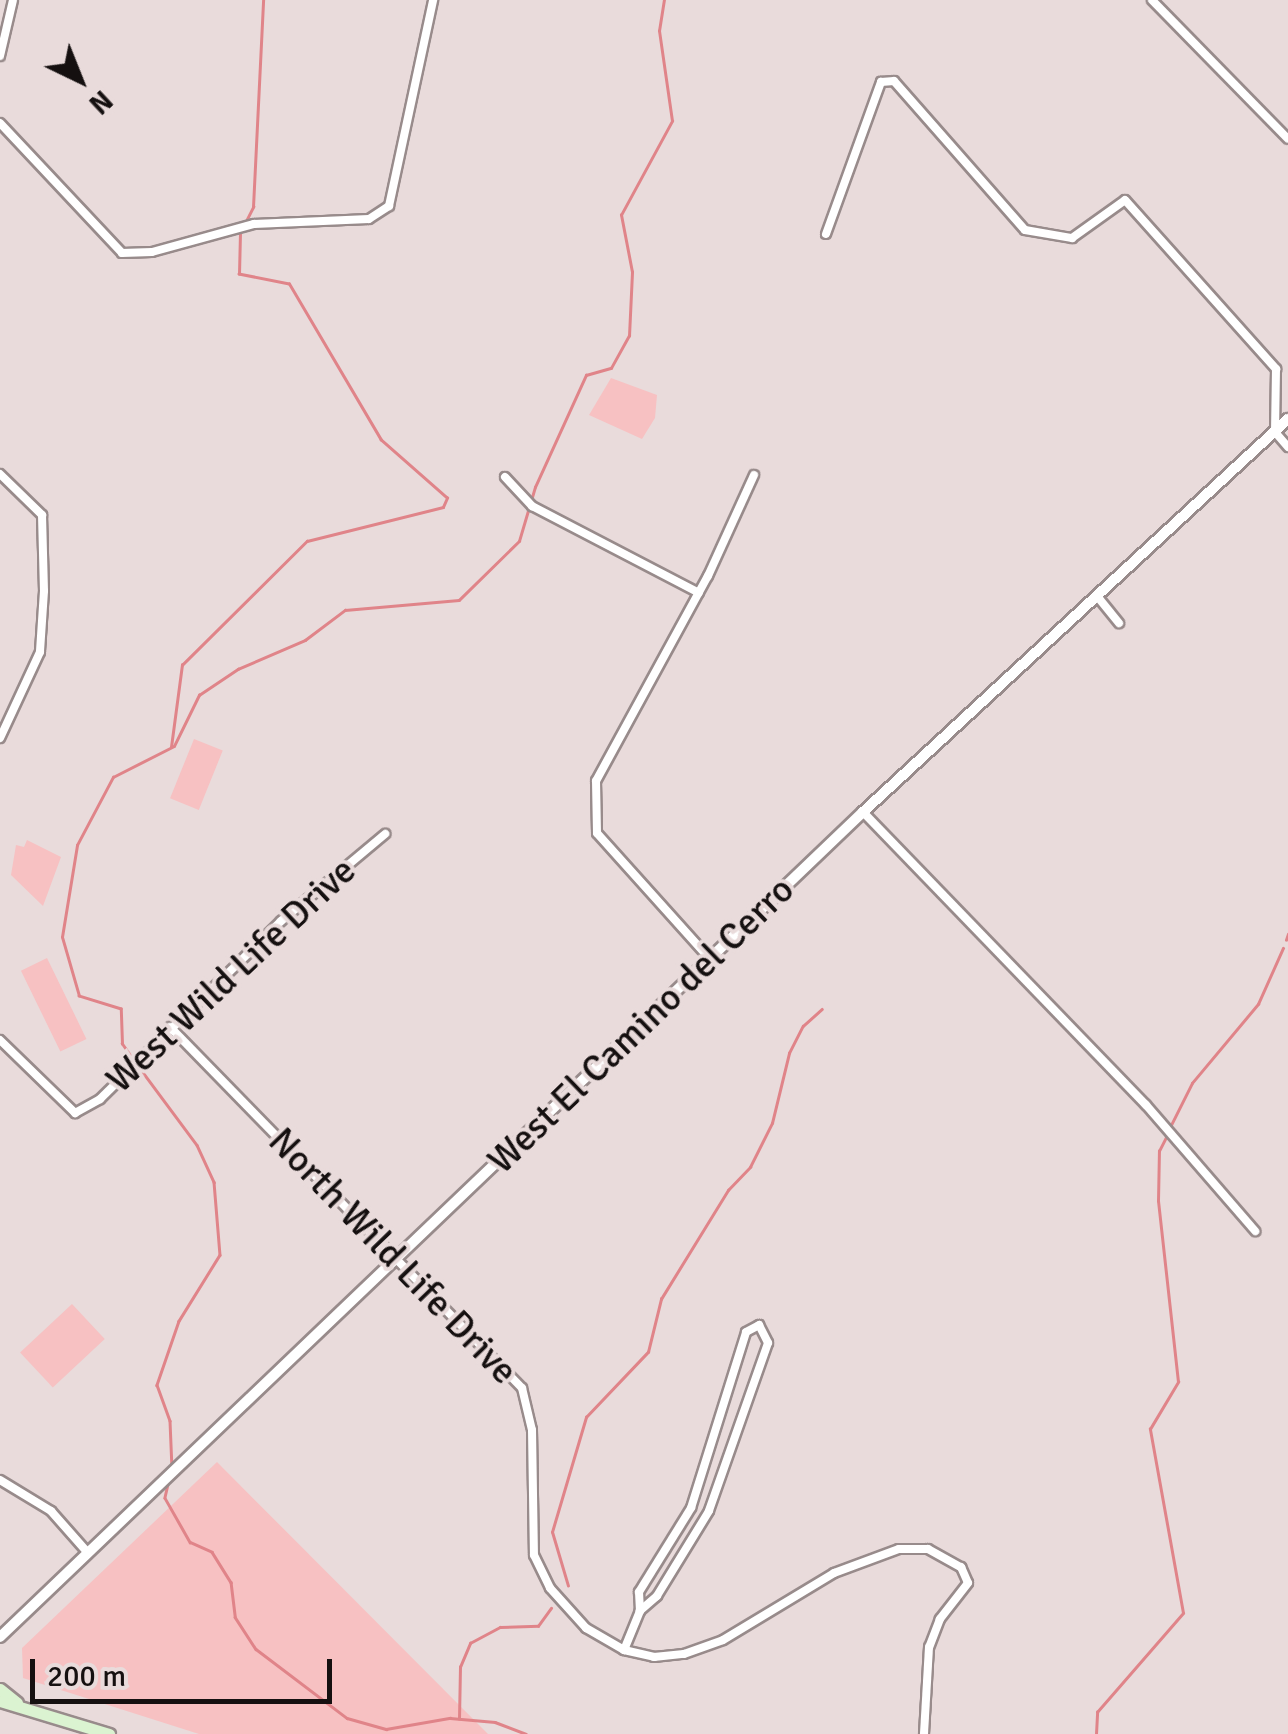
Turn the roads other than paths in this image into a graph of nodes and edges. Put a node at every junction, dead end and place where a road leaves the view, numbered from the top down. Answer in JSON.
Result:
{"nodes":[{"id":1,"x":13,"y":0,"type":"edge"},
{"id":2,"x":433,"y":0,"type":"edge"},
{"id":3,"x":1152,"y":0,"type":"edge"},
{"id":4,"x":0,"y":56,"type":"edge"},
{"id":5,"x":0,"y":123,"type":"edge"},
{"id":6,"x":1288,"y":138,"type":"edge"},
{"id":7,"x":826,"y":234,"type":"dead end"},
{"id":8,"x":1288,"y":419,"type":"edge"},
{"id":9,"x":1274,"y":432,"type":"junction"},
{"id":10,"x":1288,"y":447,"type":"edge"},
{"id":11,"x":0,"y":474,"type":"edge"},
{"id":12,"x":754,"y":475,"type":"dead end"},
{"id":13,"x":505,"y":477,"type":"dead end"},
{"id":14,"x":698,"y":593,"type":"junction"},
{"id":15,"x":1097,"y":596,"type":"junction"},
{"id":16,"x":1119,"y":623,"type":"dead end"},
{"id":17,"x":0,"y":738,"type":"edge"},
{"id":18,"x":863,"y":812,"type":"junction"},
{"id":19,"x":385,"y":834,"type":"dead end"},
{"id":20,"x":710,"y":959,"type":"junction"},
{"id":21,"x":170,"y":1027,"type":"junction"},
{"id":22,"x":0,"y":1040,"type":"edge"},
{"id":23,"x":1256,"y":1231,"type":"dead end"},
{"id":24,"x":398,"y":1258,"type":"junction"},
{"id":25,"x":0,"y":1480,"type":"edge"},
{"id":26,"x":88,"y":1553,"type":"junction"},
{"id":27,"x":968,"y":1584,"type":"junction"},
{"id":28,"x":980,"y":1586,"type":"dead end"},
{"id":29,"x":640,"y":1612,"type":"junction"},
{"id":30,"x":0,"y":1637,"type":"edge"},
{"id":31,"x":624,"y":1650,"type":"junction"},
{"id":32,"x":0,"y":1689,"type":"edge"},
{"id":33,"x":0,"y":1701,"type":"edge"},
{"id":34,"x":24,"y":1708,"type":"junction"},
{"id":35,"x":109,"y":1734,"type":"edge"},
{"id":36,"x":924,"y":1734,"type":"edge"}],
"edges":[{"from":1,"to":4,"type":"street"},
{"from":2,"to":5,"type":"street"},
{"from":3,"to":6,"type":"street"},
{"from":7,"to":9,"type":"street"},
{"from":8,"to":9,"type":"street","name":"West El Camino del Cerro"},
{"from":9,"to":10,"type":"street"},
{"from":9,"to":15,"type":"street","name":"West El Camino del Cerro"},
{"from":11,"to":17,"type":"street"},
{"from":12,"to":14,"type":"street"},
{"from":13,"to":14,"type":"street"},
{"from":14,"to":20,"type":"street"},
{"from":15,"to":16,"type":"street"},
{"from":15,"to":18,"type":"street","name":"West El Camino del Cerro"},
{"from":18,"to":20,"type":"street","name":"West El Camino del Cerro"},
{"from":18,"to":23,"type":"street"},
{"from":19,"to":21,"type":"street","name":"West Wild Life Drive"},
{"from":20,"to":24,"type":"street","name":"West El Camino del Cerro"},
{"from":21,"to":22,"type":"street","name":"West Wild Life Drive"},
{"from":21,"to":24,"type":"street","name":"North Wild Life Drive"},
{"from":24,"to":26,"type":"street","name":"West El Camino del Cerro"},
{"from":24,"to":31,"type":"street","name":"North Wild Life Drive"},
{"from":25,"to":26,"type":"street"},
{"from":26,"to":30,"type":"street","name":"West El Camino del Cerro"},
{"from":27,"to":28,"type":"street"},
{"from":27,"to":31,"type":"street"},
{"from":27,"to":36,"type":"street"},
{"from":29,"to":29,"type":"street"},
{"from":29,"to":31,"type":"street"},
{"from":32,"to":34,"type":"main road"},
{"from":33,"to":34,"type":"main road"},
{"from":34,"to":35,"type":"main road"}]}
